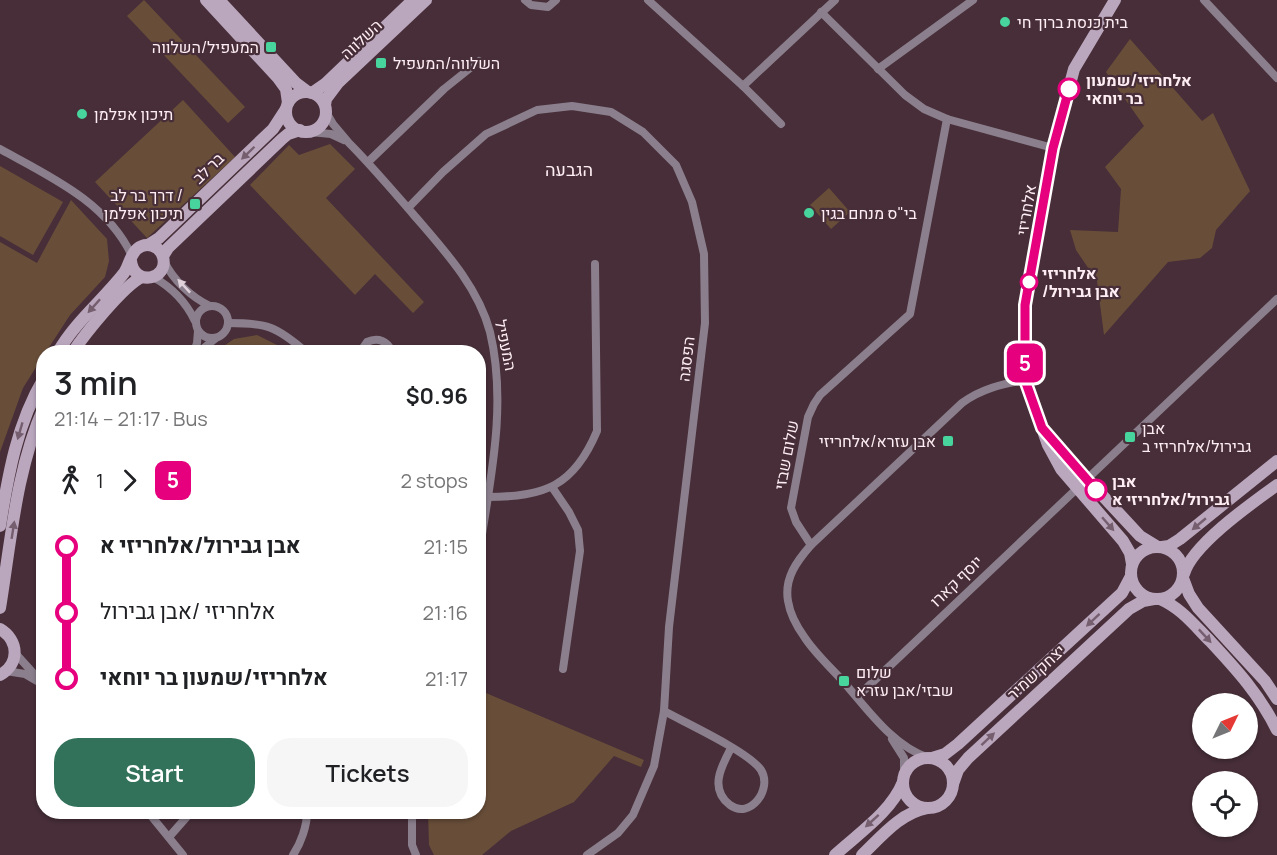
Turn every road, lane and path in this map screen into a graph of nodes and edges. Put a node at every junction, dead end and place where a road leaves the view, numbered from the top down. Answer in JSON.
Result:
{"nodes":[{"id":1,"x":206,"y":0,"type":"edge"},
{"id":2,"x":219,"y":0,"type":"edge"},
{"id":3,"x":413,"y":0,"type":"edge"},
{"id":4,"x":426,"y":0,"type":"edge"},
{"id":5,"x":525,"y":0,"type":"edge"},
{"id":6,"x":556,"y":0,"type":"edge"},
{"id":7,"x":648,"y":0,"type":"edge"},
{"id":8,"x":835,"y":0,"type":"edge"},
{"id":9,"x":973,"y":0,"type":"edge"},
{"id":10,"x":1204,"y":0,"type":"edge"},
{"id":11,"x":1114,"y":2,"type":"edge"},
{"id":12,"x":821,"y":12,"type":"junction"},
{"id":13,"x":480,"y":61,"type":"dead end"},
{"id":14,"x":878,"y":69,"type":"junction"},
{"id":15,"x":1277,"y":78,"type":"edge"},
{"id":16,"x":743,"y":86,"type":"junction"},
{"id":17,"x":310,"y":92,"type":"junction"},
{"id":18,"x":287,"y":106,"type":"junction"},
{"id":19,"x":326,"y":108,"type":"junction"},
{"id":20,"x":946,"y":119,"type":"junction"},
{"id":21,"x":781,"y":124,"type":"dead end"},
{"id":22,"x":305,"y":131,"type":"junction"},
{"id":23,"x":351,"y":146,"type":"junction"},
{"id":24,"x":1053,"y":148,"type":"junction"},
{"id":25,"x":0,"y":149,"type":"edge"},
{"id":26,"x":368,"y":162,"type":"junction"},
{"id":27,"x":408,"y":208,"type":"junction"},
{"id":28,"x":117,"y":231,"type":"junction"},
{"id":29,"x":146,"y":245,"type":"junction"},
{"id":30,"x":132,"y":258,"type":"junction"},
{"id":31,"x":163,"y":258,"type":"junction"},
{"id":32,"x":594,"y":264,"type":"dead end"},
{"id":33,"x":148,"y":277,"type":"junction"},
{"id":34,"x":1277,"y":299,"type":"edge"},
{"id":35,"x":210,"y":306,"type":"junction"},
{"id":36,"x":195,"y":321,"type":"junction"},
{"id":37,"x":228,"y":323,"type":"junction"},
{"id":38,"x":198,"y":331,"type":"junction"},
{"id":39,"x":216,"y":338,"type":"junction"},
{"id":40,"x":63,"y":345,"type":"edge"},
{"id":41,"x":79,"y":345,"type":"edge"},
{"id":42,"x":196,"y":345,"type":"edge"},
{"id":43,"x":208,"y":345,"type":"edge"},
{"id":44,"x":297,"y":345,"type":"edge"},
{"id":45,"x":365,"y":345,"type":"edge"},
{"id":46,"x":387,"y":345,"type":"edge"},
{"id":47,"x":1025,"y":380,"type":"junction"},
{"id":48,"x":36,"y":394,"type":"edge"},
{"id":49,"x":36,"y":424,"type":"edge"},
{"id":50,"x":1277,"y":461,"type":"edge"},
{"id":51,"x":1081,"y":483,"type":"junction"},
{"id":52,"x":1277,"y":484,"type":"edge"},
{"id":53,"x":552,"y":488,"type":"junction"},
{"id":54,"x":488,"y":497,"type":"junction"},
{"id":55,"x":486,"y":510,"type":"edge"},
{"id":56,"x":0,"y":526,"type":"edge"},
{"id":57,"x":811,"y":545,"type":"junction"},
{"id":58,"x":1160,"y":547,"type":"junction"},
{"id":59,"x":1131,"y":570,"type":"junction"},
{"id":60,"x":1183,"y":576,"type":"junction"},
{"id":61,"x":1157,"y":599,"type":"junction"},
{"id":62,"x":0,"y":608,"type":"edge"},
{"id":63,"x":1,"y":628,"type":"edge"},
{"id":64,"x":15,"y":653,"type":"junction"},
{"id":65,"x":563,"y":669,"type":"dead end"},
{"id":66,"x":3,"y":673,"type":"edge"},
{"id":67,"x":36,"y":677,"type":"edge"},
{"id":68,"x":36,"y":681,"type":"edge"},
{"id":69,"x":857,"y":697,"type":"junction"},
{"id":70,"x":1277,"y":699,"type":"edge"},
{"id":71,"x":664,"y":711,"type":"junction"},
{"id":72,"x":882,"y":724,"type":"junction"},
{"id":73,"x":1277,"y":730,"type":"edge"},
{"id":74,"x":731,"y":748,"type":"junction"},
{"id":75,"x":930,"y":758,"type":"junction"},
{"id":76,"x":903,"y":778,"type":"junction"},
{"id":77,"x":953,"y":784,"type":"junction"},
{"id":78,"x":927,"y":808,"type":"junction"},
{"id":79,"x":154,"y":819,"type":"edge"},
{"id":80,"x":187,"y":819,"type":"edge"},
{"id":81,"x":307,"y":819,"type":"edge"},
{"id":82,"x":412,"y":819,"type":"edge"},
{"id":83,"x":169,"y":837,"type":"junction"},
{"id":84,"x":183,"y":855,"type":"edge"},
{"id":85,"x":293,"y":855,"type":"edge"},
{"id":86,"x":416,"y":855,"type":"edge"},
{"id":87,"x":587,"y":855,"type":"edge"},
{"id":88,"x":835,"y":855,"type":"edge"},
{"id":89,"x":862,"y":855,"type":"edge"}],
"edges":[{"from":1,"to":18,"type":"street"},
{"from":2,"to":17,"type":"street"},
{"from":3,"to":17,"type":"street","name":"השלווה"},
{"from":4,"to":19,"type":"street","name":"השלווה"},
{"from":5,"to":6,"type":"street"},
{"from":7,"to":16,"type":"street"},
{"from":8,"to":12,"type":"street"},
{"from":9,"to":14,"type":"street"},
{"from":10,"to":15,"type":"street"},
{"from":11,"to":24,"type":"street","name":"אלחריזי"},
{"from":12,"to":14,"type":"street"},
{"from":12,"to":16,"type":"street"},
{"from":13,"to":26,"type":"street"},
{"from":14,"to":20,"type":"street"},
{"from":16,"to":21,"type":"street"},
{"from":17,"to":18,"type":"street"},
{"from":17,"to":19,"type":"street"},
{"from":18,"to":22,"type":"street"},
{"from":18,"to":29,"type":"street","name":"בר לב","one_way":true},
{"from":19,"to":22,"type":"street"},
{"from":19,"to":23,"type":"street","name":"המעפיל"},
{"from":20,"to":24,"type":"street"},
{"from":20,"to":57,"type":"street","name":"שלום שבזי"},
{"from":22,"to":23,"type":"street","name":"המעפיל"},
{"from":22,"to":31,"type":"street","name":"בר לב"},
{"from":23,"to":26,"type":"street","name":"המעפיל"},
{"from":24,"to":47,"type":"street","name":"אלחריזי"},
{"from":25,"to":28,"type":"street"},
{"from":26,"to":27,"type":"street","name":"המעפיל"},
{"from":27,"to":54,"type":"street","name":"המעפיל"},
{"from":27,"to":71,"type":"street","name":"הפסגה"},
{"from":28,"to":29,"type":"street"},
{"from":28,"to":30,"type":"street"},
{"from":29,"to":30,"type":"street"},
{"from":29,"to":31,"type":"street"},
{"from":30,"to":33,"type":"street"},
{"from":30,"to":40,"type":"street","one_way":true},
{"from":31,"to":33,"type":"street"},
{"from":35,"to":31,"type":"street","one_way":true},
{"from":32,"to":53,"type":"street"},
{"from":33,"to":36,"type":"street"},
{"from":33,"to":41,"type":"street"},
{"from":34,"to":51,"type":"street","name":"יוסף קארו"},
{"from":35,"to":36,"type":"street"},
{"from":35,"to":37,"type":"street"},
{"from":36,"to":38,"type":"street"},
{"from":37,"to":39,"type":"street"},
{"from":37,"to":44,"type":"street"},
{"from":38,"to":39,"type":"street"},
{"from":38,"to":42,"type":"street"},
{"from":39,"to":43,"type":"street"},
{"from":45,"to":46,"type":"street"},
{"from":47,"to":51,"type":"street","name":"אלחריזי"},
{"from":47,"to":57,"type":"street"},
{"from":48,"to":56,"type":"street","one_way":true},
{"from":62,"to":49,"type":"street","one_way":true},
{"from":50,"to":58,"type":"street","one_way":true},
{"from":51,"to":58,"type":"street","name":"אלחריזי"},
{"from":51,"to":59,"type":"street","name":"אלחריזי","one_way":true},
{"from":51,"to":69,"type":"street","name":"יוסף קארו"},
{"from":52,"to":60,"type":"street"},
{"from":53,"to":54,"type":"street"},
{"from":53,"to":65,"type":"street"},
{"from":54,"to":55,"type":"street","name":"המעפיל"},
{"from":57,"to":69,"type":"street"},
{"from":58,"to":59,"type":"street"},
{"from":58,"to":60,"type":"street"},
{"from":59,"to":61,"type":"street"},
{"from":59,"to":75,"type":"street","name":"יצחק שמיר","one_way":true},
{"from":60,"to":61,"type":"street"},
{"from":60,"to":70,"type":"street"},
{"from":61,"to":73,"type":"street","one_way":true},
{"from":77,"to":61,"type":"street","name":"יצחק שמיר","one_way":true},
{"from":63,"to":64,"type":"street"},
{"from":64,"to":66,"type":"street"},
{"from":64,"to":67,"type":"street"},
{"from":66,"to":68,"type":"street"},
{"from":69,"to":72,"type":"street"},
{"from":71,"to":74,"type":"street"},
{"from":71,"to":87,"type":"street","name":"הפסגה"},
{"from":72,"to":75,"type":"street"},
{"from":72,"to":76,"type":"street"},
{"from":74,"to":74,"type":"street"},
{"from":75,"to":76,"type":"street"},
{"from":75,"to":77,"type":"street"},
{"from":76,"to":78,"type":"street"},
{"from":76,"to":88,"type":"street","one_way":true},
{"from":77,"to":78,"type":"street"},
{"from":78,"to":89,"type":"street"},
{"from":79,"to":83,"type":"street"},
{"from":80,"to":83,"type":"street"},
{"from":81,"to":85,"type":"street"},
{"from":82,"to":86,"type":"street"},
{"from":83,"to":84,"type":"street"}]}
